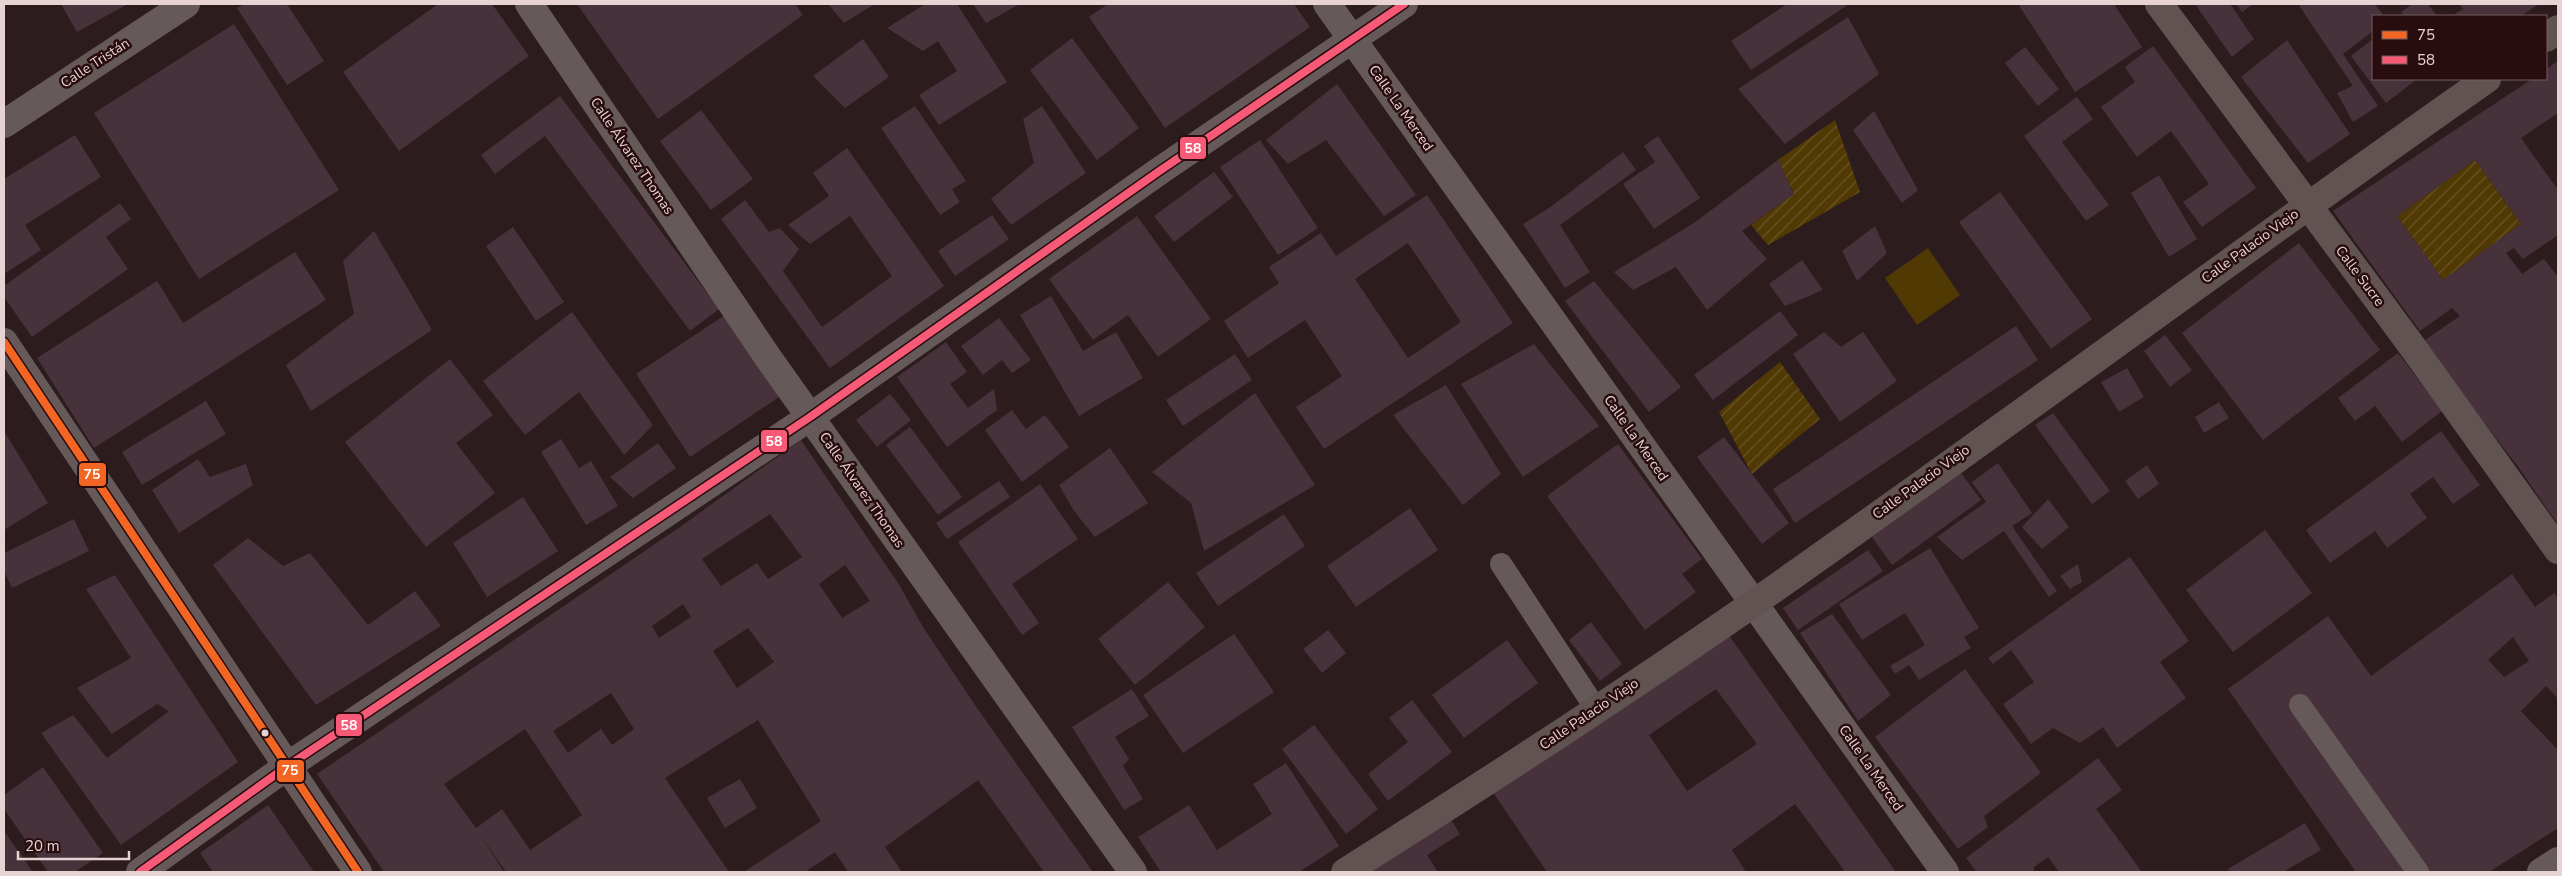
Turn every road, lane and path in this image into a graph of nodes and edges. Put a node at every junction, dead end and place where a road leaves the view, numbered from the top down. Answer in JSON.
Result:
{"nodes":[{"id":1,"x":186,"y":4,"type":"edge"},
{"id":2,"x":529,"y":4,"type":"edge"},
{"id":3,"x":1327,"y":4,"type":"edge"},
{"id":4,"x":1404,"y":4,"type":"edge"},
{"id":5,"x":2159,"y":4,"type":"edge"},
{"id":6,"x":2558,"y":30,"type":"edge"},
{"id":7,"x":2547,"y":37,"type":"edge"},
{"id":8,"x":1352,"y":40,"type":"junction"},
{"id":9,"x":2487,"y":80,"type":"edge"},
{"id":10,"x":4,"y":124,"type":"edge"},
{"id":11,"x":2306,"y":205,"type":"junction"},
{"id":12,"x":4,"y":342,"type":"edge"},
{"id":13,"x":810,"y":417,"type":"junction"},
{"id":14,"x":2558,"y":550,"type":"edge"},
{"id":15,"x":1502,"y":564,"type":"dead end"},
{"id":16,"x":1753,"y":603,"type":"junction"},
{"id":17,"x":2300,"y":705,"type":"dead end"},
{"id":18,"x":1596,"y":709,"type":"junction"},
{"id":19,"x":286,"y":768,"type":"junction"},
{"id":20,"x":2558,"y":860,"type":"edge"},
{"id":21,"x":140,"y":872,"type":"edge"},
{"id":22,"x":358,"y":872,"type":"edge"},
{"id":23,"x":1133,"y":872,"type":"edge"},
{"id":24,"x":1345,"y":872,"type":"edge"},
{"id":25,"x":1945,"y":872,"type":"edge"},
{"id":26,"x":2418,"y":872,"type":"edge"},
{"id":27,"x":2541,"y":872,"type":"edge"}],
"edges":[{"from":1,"to":10,"type":"street","name":"Calle Tristán"},
{"from":2,"to":13,"type":"street","name":"Calle Álvarez Thomas"},
{"from":3,"to":8,"type":"street","name":"Calle La Merced"},
{"from":4,"to":8,"type":"street"},
{"from":5,"to":11,"type":"street","name":"Calle Sucre"},
{"from":6,"to":7,"type":"street"},
{"from":8,"to":13,"type":"street"},
{"from":8,"to":16,"type":"street","name":"Calle La Merced"},
{"from":9,"to":11,"type":"street","name":"Calle Palacio Viejo"},
{"from":11,"to":14,"type":"street","name":"Calle Sucre"},
{"from":11,"to":16,"type":"street","name":"Calle Palacio Viejo"},
{"from":12,"to":19,"type":"street"},
{"from":13,"to":19,"type":"street"},
{"from":13,"to":23,"type":"street","name":"Calle Álvarez Thomas"},
{"from":15,"to":18,"type":"lane"},
{"from":16,"to":18,"type":"street","name":"Calle Palacio Viejo"},
{"from":16,"to":25,"type":"street","name":"Calle La Merced"},
{"from":17,"to":26,"type":"lane"},
{"from":18,"to":24,"type":"street","name":"Calle Palacio Viejo"},
{"from":19,"to":21,"type":"street"},
{"from":19,"to":22,"type":"street"},
{"from":20,"to":27,"type":"street"}]}
